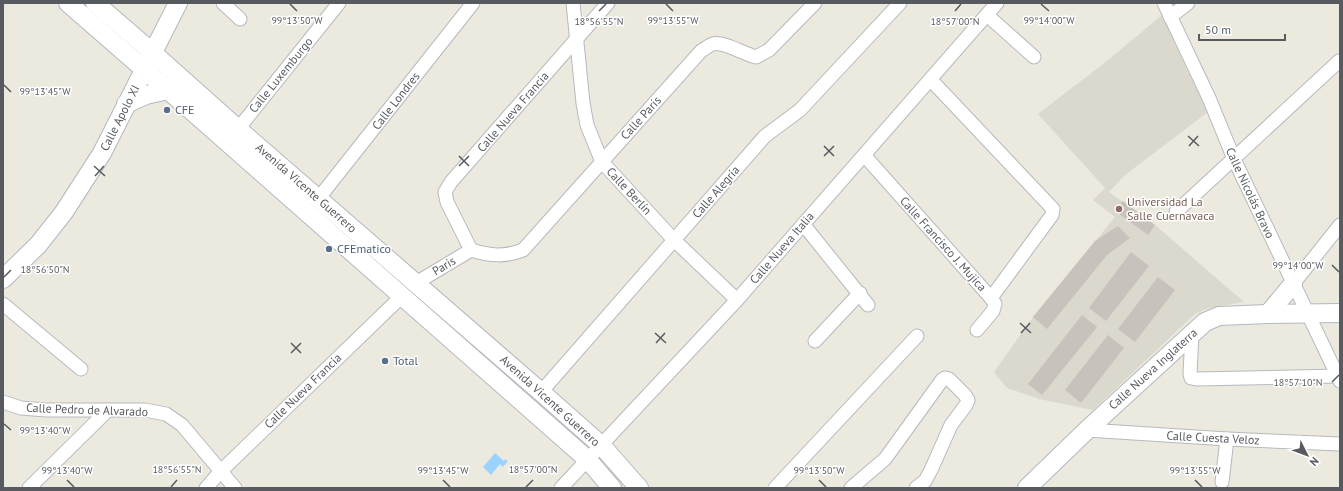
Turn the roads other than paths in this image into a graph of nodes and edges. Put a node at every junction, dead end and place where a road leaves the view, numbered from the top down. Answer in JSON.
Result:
{"nodes":[{"id":1,"x":68,"y":3,"type":"edge"},
{"id":2,"x":95,"y":3,"type":"edge"},
{"id":3,"x":178,"y":3,"type":"edge"},
{"id":4,"x":223,"y":3,"type":"edge"},
{"id":5,"x":339,"y":3,"type":"edge"},
{"id":6,"x":473,"y":3,"type":"edge"},
{"id":7,"x":573,"y":3,"type":"edge"},
{"id":8,"x":608,"y":3,"type":"edge"},
{"id":9,"x":815,"y":3,"type":"edge"},
{"id":10,"x":900,"y":3,"type":"edge"},
{"id":11,"x":997,"y":3,"type":"edge"},
{"id":12,"x":1164,"y":3,"type":"edge"},
{"id":13,"x":1188,"y":3,"type":"edge"},
{"id":14,"x":987,"y":15,"type":"junction"},
{"id":15,"x":1170,"y":17,"type":"junction"},
{"id":16,"x":240,"y":19,"type":"dead end"},
{"id":17,"x":576,"y":39,"type":"junction"},
{"id":18,"x":153,"y":53,"type":"junction"},
{"id":19,"x":1034,"y":57,"type":"dead end"},
{"id":20,"x":1339,"y":61,"type":"edge"},
{"id":21,"x":145,"y":69,"type":"junction"},
{"id":22,"x":931,"y":80,"type":"junction"},
{"id":23,"x":168,"y":90,"type":"junction"},
{"id":24,"x":126,"y":104,"type":"junction"},
{"id":25,"x":238,"y":129,"type":"junction"},
{"id":26,"x":864,"y":155,"type":"junction"},
{"id":27,"x":1234,"y":159,"type":"junction"},
{"id":28,"x":602,"y":162,"type":"junction"},
{"id":29,"x":318,"y":199,"type":"junction"},
{"id":30,"x":1176,"y":212,"type":"dead end"},
{"id":31,"x":803,"y":224,"type":"junction"},
{"id":32,"x":1340,"y":225,"type":"edge"},
{"id":33,"x":674,"y":240,"type":"junction"},
{"id":34,"x":471,"y":250,"type":"junction"},
{"id":35,"x":3,"y":279,"type":"edge"},
{"id":36,"x":416,"y":283,"type":"junction"},
{"id":37,"x":1293,"y":284,"type":"junction"},
{"id":38,"x":860,"y":294,"type":"junction"},
{"id":39,"x":402,"y":296,"type":"junction"},
{"id":40,"x":991,"y":298,"type":"junction"},
{"id":41,"x":736,"y":300,"type":"junction"},
{"id":42,"x":3,"y":304,"type":"edge"},
{"id":43,"x":868,"y":304,"type":"dead end"},
{"id":44,"x":1308,"y":313,"type":"junction"},
{"id":45,"x":1340,"y":313,"type":"edge"},
{"id":46,"x":1268,"y":314,"type":"junction"},
{"id":47,"x":977,"y":330,"type":"dead end"},
{"id":48,"x":1192,"y":333,"type":"junction"},
{"id":49,"x":917,"y":336,"type":"dead end"},
{"id":50,"x":815,"y":341,"type":"dead end"},
{"id":51,"x":81,"y":369,"type":"dead end"},
{"id":52,"x":1339,"y":379,"type":"edge"},
{"id":53,"x":541,"y":392,"type":"junction"},
{"id":54,"x":3,"y":402,"type":"edge"},
{"id":55,"x":108,"y":410,"type":"junction"},
{"id":56,"x":1087,"y":430,"type":"junction"},
{"id":57,"x":1227,"y":439,"type":"junction"},
{"id":58,"x":1340,"y":444,"type":"edge"},
{"id":59,"x":602,"y":446,"type":"junction"},
{"id":60,"x":588,"y":460,"type":"junction"},
{"id":61,"x":221,"y":471,"type":"junction"},
{"id":62,"x":1222,"y":482,"type":"dead end"},
{"id":63,"x":29,"y":488,"type":"edge"},
{"id":64,"x":206,"y":488,"type":"edge"},
{"id":65,"x":235,"y":488,"type":"edge"},
{"id":66,"x":562,"y":488,"type":"edge"},
{"id":67,"x":612,"y":488,"type":"edge"},
{"id":68,"x":639,"y":488,"type":"edge"},
{"id":69,"x":775,"y":488,"type":"edge"},
{"id":70,"x":851,"y":488,"type":"edge"},
{"id":71,"x":916,"y":488,"type":"edge"},
{"id":72,"x":1027,"y":488,"type":"edge"}],
"edges":[{"from":1,"to":21,"type":"main road","name":"Avenida Vicente Guerrero"},
{"from":2,"to":18,"type":"main road","name":"Avenida Vicente Guerrero"},
{"from":3,"to":18,"type":"main road","name":"Calle Apolo XI"},
{"from":4,"to":16,"type":"street"},
{"from":5,"to":25,"type":"street","name":"Calle Luxemburgo"},
{"from":6,"to":29,"type":"street","name":"Calle Londres"},
{"from":7,"to":17,"type":"street","name":"Calle Berlín"},
{"from":8,"to":17,"type":"street","name":"Calle Nueva Francia"},
{"from":9,"to":28,"type":"street","name":"Calle París"},
{"from":10,"to":33,"type":"street","name":"Calle Alegría"},
{"from":11,"to":14,"type":"street","name":"Calle Nueva Italia"},
{"from":12,"to":15,"type":"street","name":"Calle Nicolás Bravo"},
{"from":13,"to":15,"type":"street"},
{"from":14,"to":19,"type":"street"},
{"from":14,"to":22,"type":"street","name":"Calle Nueva Italia"},
{"from":15,"to":27,"type":"street","name":"Calle Nicolás Bravo"},
{"from":17,"to":28,"type":"street","name":"Calle Berlín"},
{"from":17,"to":34,"type":"street","name":"Calle Nueva Francia"},
{"from":18,"to":21,"type":"main road","name":"Calle Apolo XI"},
{"from":18,"to":25,"type":"main road","name":"Avenida Vicente Guerrero"},
{"from":20,"to":27,"type":"street"},
{"from":21,"to":23,"type":"main road","name":"Avenida Vicente Guerrero"},
{"from":21,"to":24,"type":"main road","name":"Calle Apolo XI"},
{"from":22,"to":26,"type":"street","name":"Calle Nueva Italia"},
{"from":22,"to":40,"type":"street","name":"Calle Francisco J. Mujica"},
{"from":23,"to":24,"type":"main road"},
{"from":23,"to":39,"type":"main road","name":"Avenida Vicente Guerrero"},
{"from":24,"to":35,"type":"main road","name":"Calle Apolo XI"},
{"from":25,"to":29,"type":"main road","name":"Avenida Vicente Guerrero"},
{"from":26,"to":31,"type":"street","name":"Calle Nueva Italia"},
{"from":26,"to":40,"type":"street","name":"Calle Francisco J. Mujica"},
{"from":27,"to":30,"type":"street"},
{"from":27,"to":37,"type":"street","name":"Calle Nicolás Bravo"},
{"from":28,"to":33,"type":"street","name":"Calle Berlín"},
{"from":28,"to":34,"type":"street","name":"Calle París"},
{"from":29,"to":36,"type":"main road","name":"Avenida Vicente Guerrero"},
{"from":31,"to":38,"type":"street"},
{"from":31,"to":41,"type":"street","name":"Calle Nueva Italia"},
{"from":32,"to":37,"type":"street"},
{"from":33,"to":41,"type":"street","name":"Calle Berlín"},
{"from":33,"to":53,"type":"street","name":"Calle Alegría"},
{"from":34,"to":36,"type":"street","name":"Paris"},
{"from":36,"to":53,"type":"main road","name":"Avenida Vicente Guerrero"},
{"from":37,"to":44,"type":"street","name":"Calle Nicolás Bravo"},
{"from":37,"to":46,"type":"main road"},
{"from":38,"to":43,"type":"street"},
{"from":38,"to":50,"type":"street"},
{"from":39,"to":60,"type":"main road","name":"Avenida Vicente Guerrero"},
{"from":39,"to":61,"type":"street","name":"Calle Nueva Francia"},
{"from":40,"to":47,"type":"street"},
{"from":41,"to":59,"type":"street","name":"Calle Nueva Italia"},
{"from":42,"to":51,"type":"street"},
{"from":44,"to":45,"type":"main road","name":"Calle Nueva Inglaterra"},
{"from":44,"to":46,"type":"main road","name":"Calle Nueva Inglaterra"},
{"from":44,"to":52,"type":"street","name":"Calle Nicolás Bravo"},
{"from":46,"to":48,"type":"main road","name":"Calle Nueva Inglaterra"},
{"from":48,"to":52,"type":"street"},
{"from":48,"to":56,"type":"main road","name":"Calle Nueva Inglaterra"},
{"from":49,"to":69,"type":"street"},
{"from":53,"to":59,"type":"main road","name":"Avenida Vicente Guerrero"},
{"from":54,"to":55,"type":"street","name":"Calle Pedro de Alvarado"},
{"from":55,"to":61,"type":"street","name":"Calle Pedro de Alvarado"},
{"from":55,"to":63,"type":"street"},
{"from":56,"to":57,"type":"street","name":"Calle Cuesta Veloz"},
{"from":56,"to":72,"type":"main road","name":"Calle Nueva Inglaterra"},
{"from":57,"to":58,"type":"street","name":"Calle Cuesta Veloz"},
{"from":57,"to":62,"type":"street"},
{"from":59,"to":60,"type":"street","name":"Calle Nueva Italia"},
{"from":59,"to":68,"type":"main road","name":"Avenida Vicente Guerrero"},
{"from":60,"to":66,"type":"street","name":"Calle Nueva Italia"},
{"from":60,"to":67,"type":"main road","name":"Avenida Vicente Guerrero"},
{"from":61,"to":64,"type":"street","name":"Calle Nueva Francia"},
{"from":61,"to":65,"type":"street","name":"Calle Pedro de Alvarado"},
{"from":70,"to":71,"type":"street"}]}
